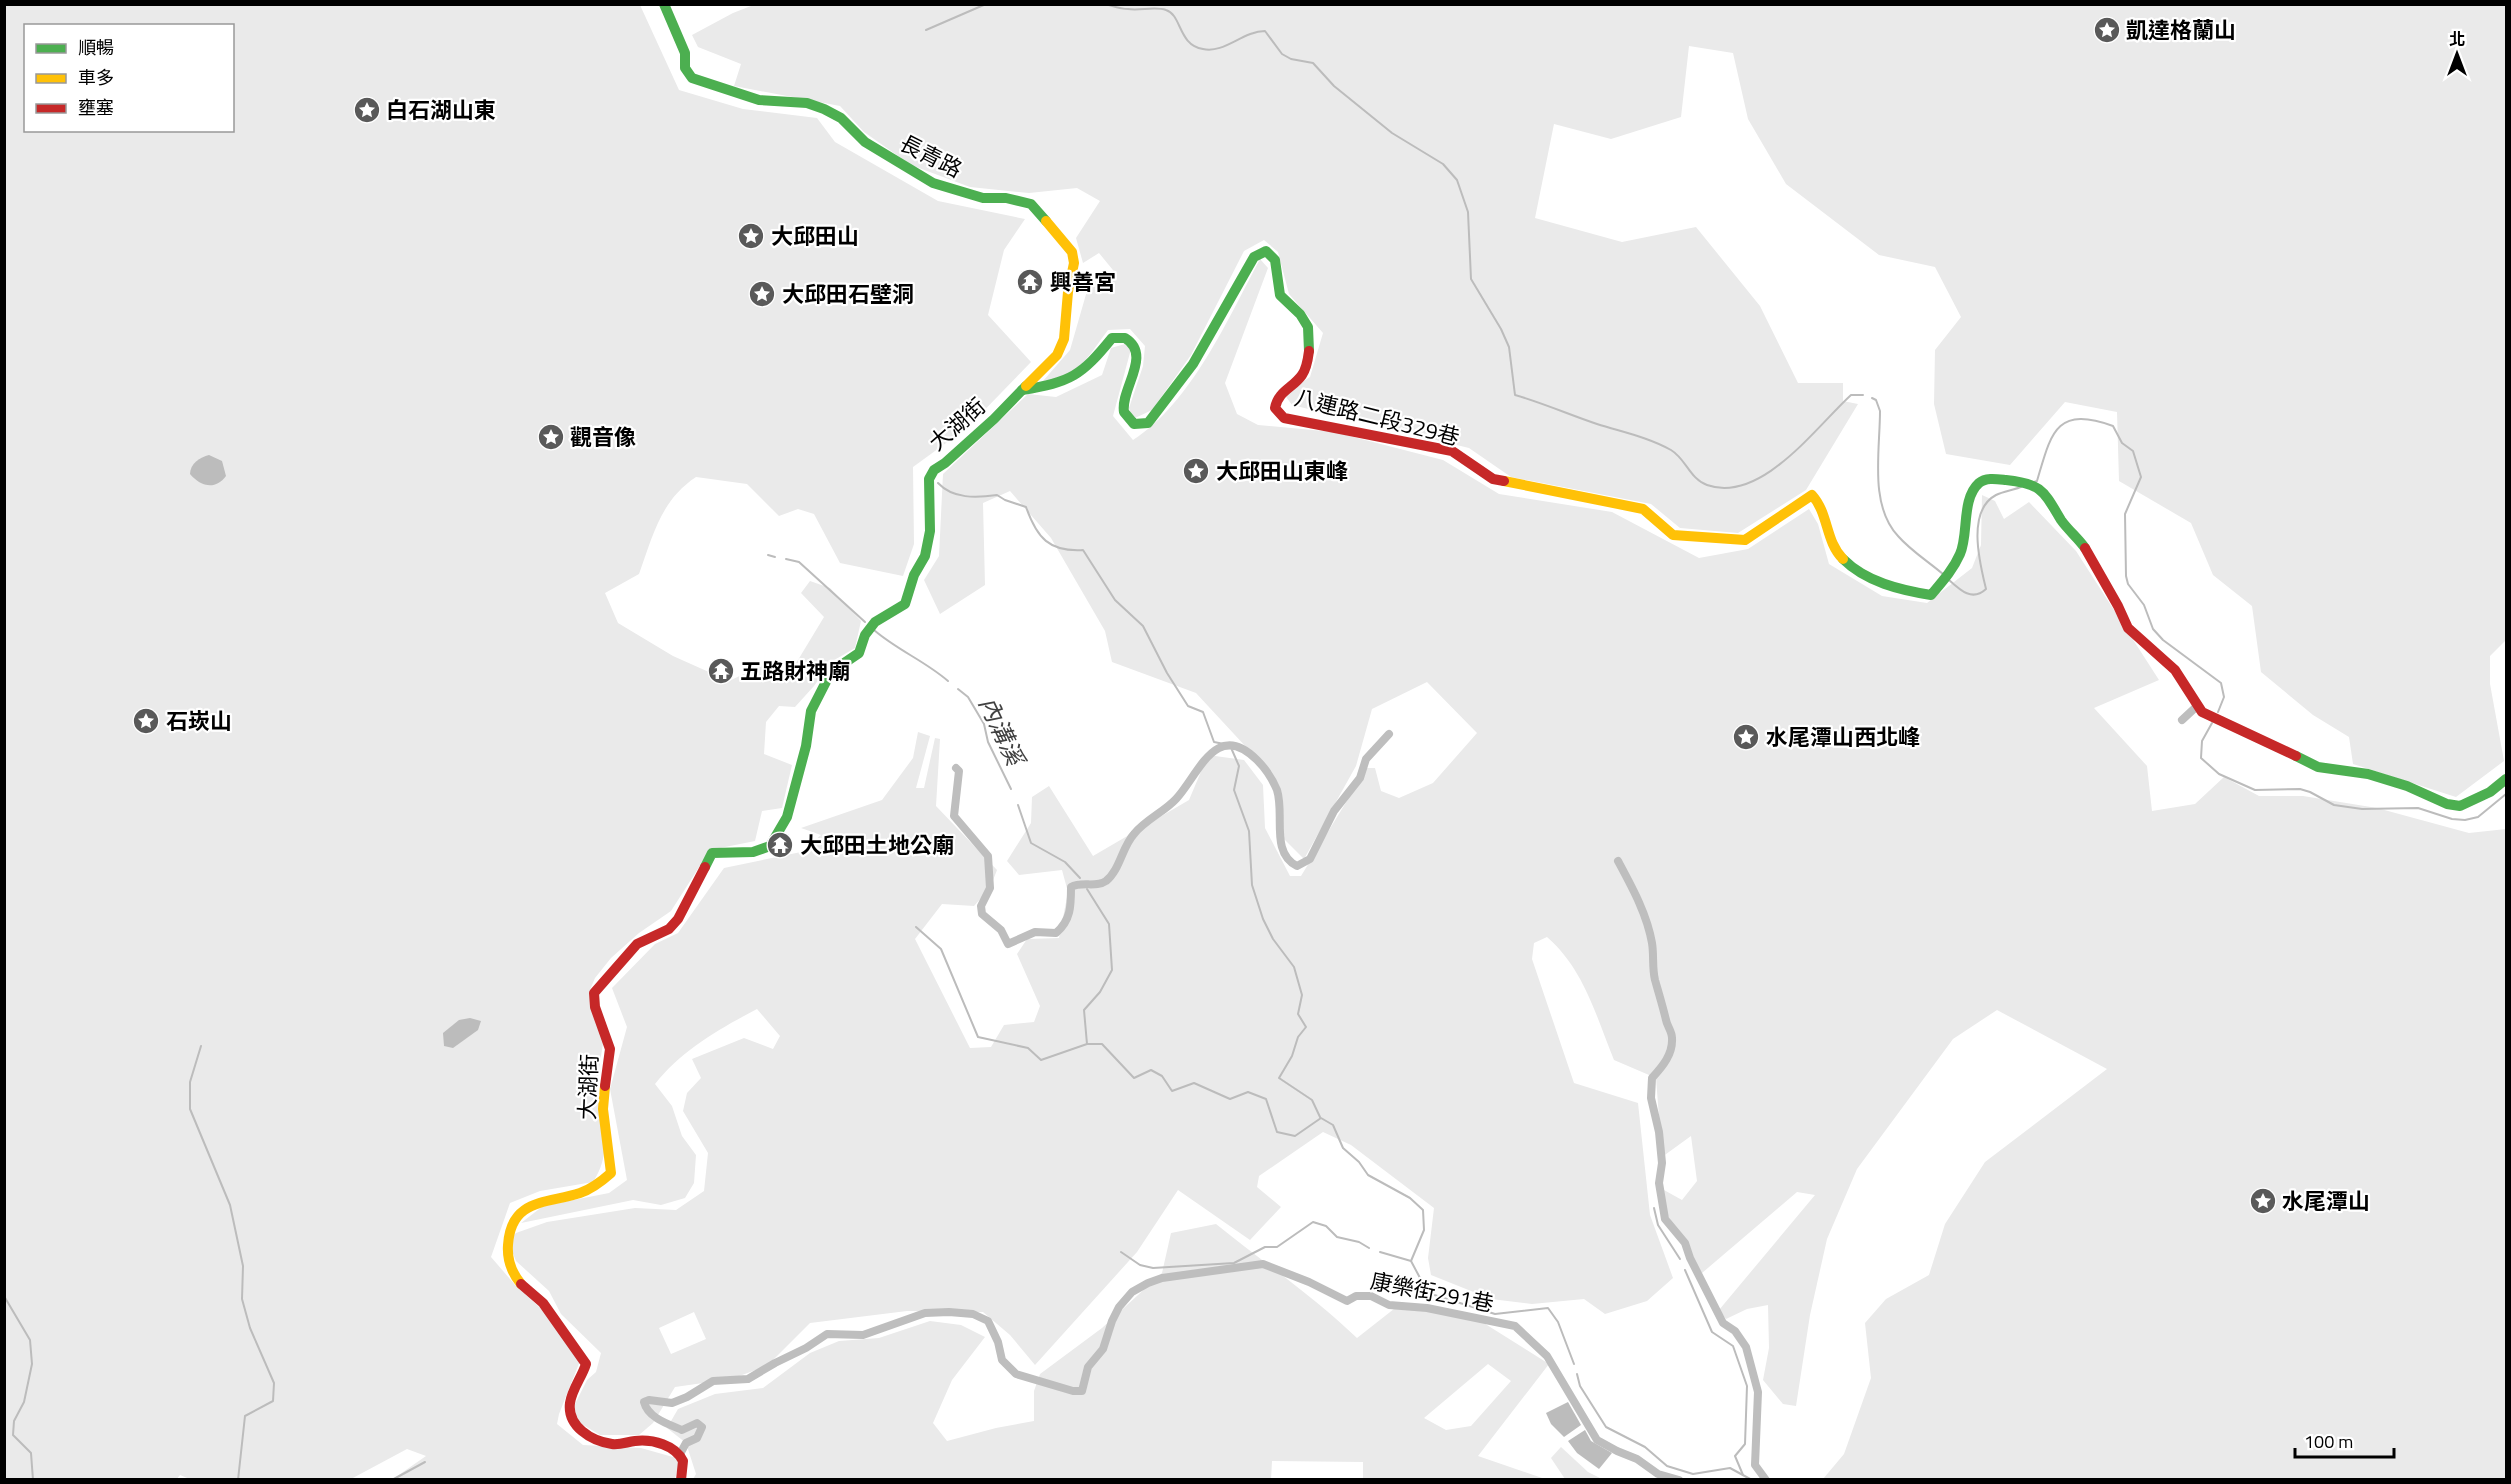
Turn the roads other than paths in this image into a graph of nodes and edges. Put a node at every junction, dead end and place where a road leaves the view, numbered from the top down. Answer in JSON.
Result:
{"nodes":[{"id":1,"x":664,"y":4,"type":"edge"},
{"id":2,"x":1022,"y":390,"type":"junction"},
{"id":3,"x":2196,"y":706,"type":"junction"},
{"id":4,"x":2182,"y":720,"type":"dead end"},
{"id":5,"x":1389,"y":734,"type":"dead end"},
{"id":6,"x":956,"y":768,"type":"dead end"},
{"id":7,"x":2506,"y":779,"type":"edge"},
{"id":8,"x":1618,"y":861,"type":"dead end"},
{"id":9,"x":680,"y":1454,"type":"junction"},
{"id":10,"x":681,"y":1479,"type":"edge"},
{"id":11,"x":1680,"y":1479,"type":"edge"},
{"id":12,"x":1766,"y":1479,"type":"edge"}],
"edges":[{"from":1,"to":2,"type":"street","name":"長青路"},
{"from":2,"to":3,"type":"street","name":"八連路二段329巷"},
{"from":2,"to":9,"type":"street","name":"大湖街"},
{"from":3,"to":4,"type":"street"},
{"from":3,"to":7,"type":"street","name":"八連路二段329巷"},
{"from":5,"to":6,"type":"street"},
{"from":8,"to":12,"type":"street"},
{"from":9,"to":10,"type":"street"},
{"from":9,"to":11,"type":"street","name":"康樂街291巷"}]}
